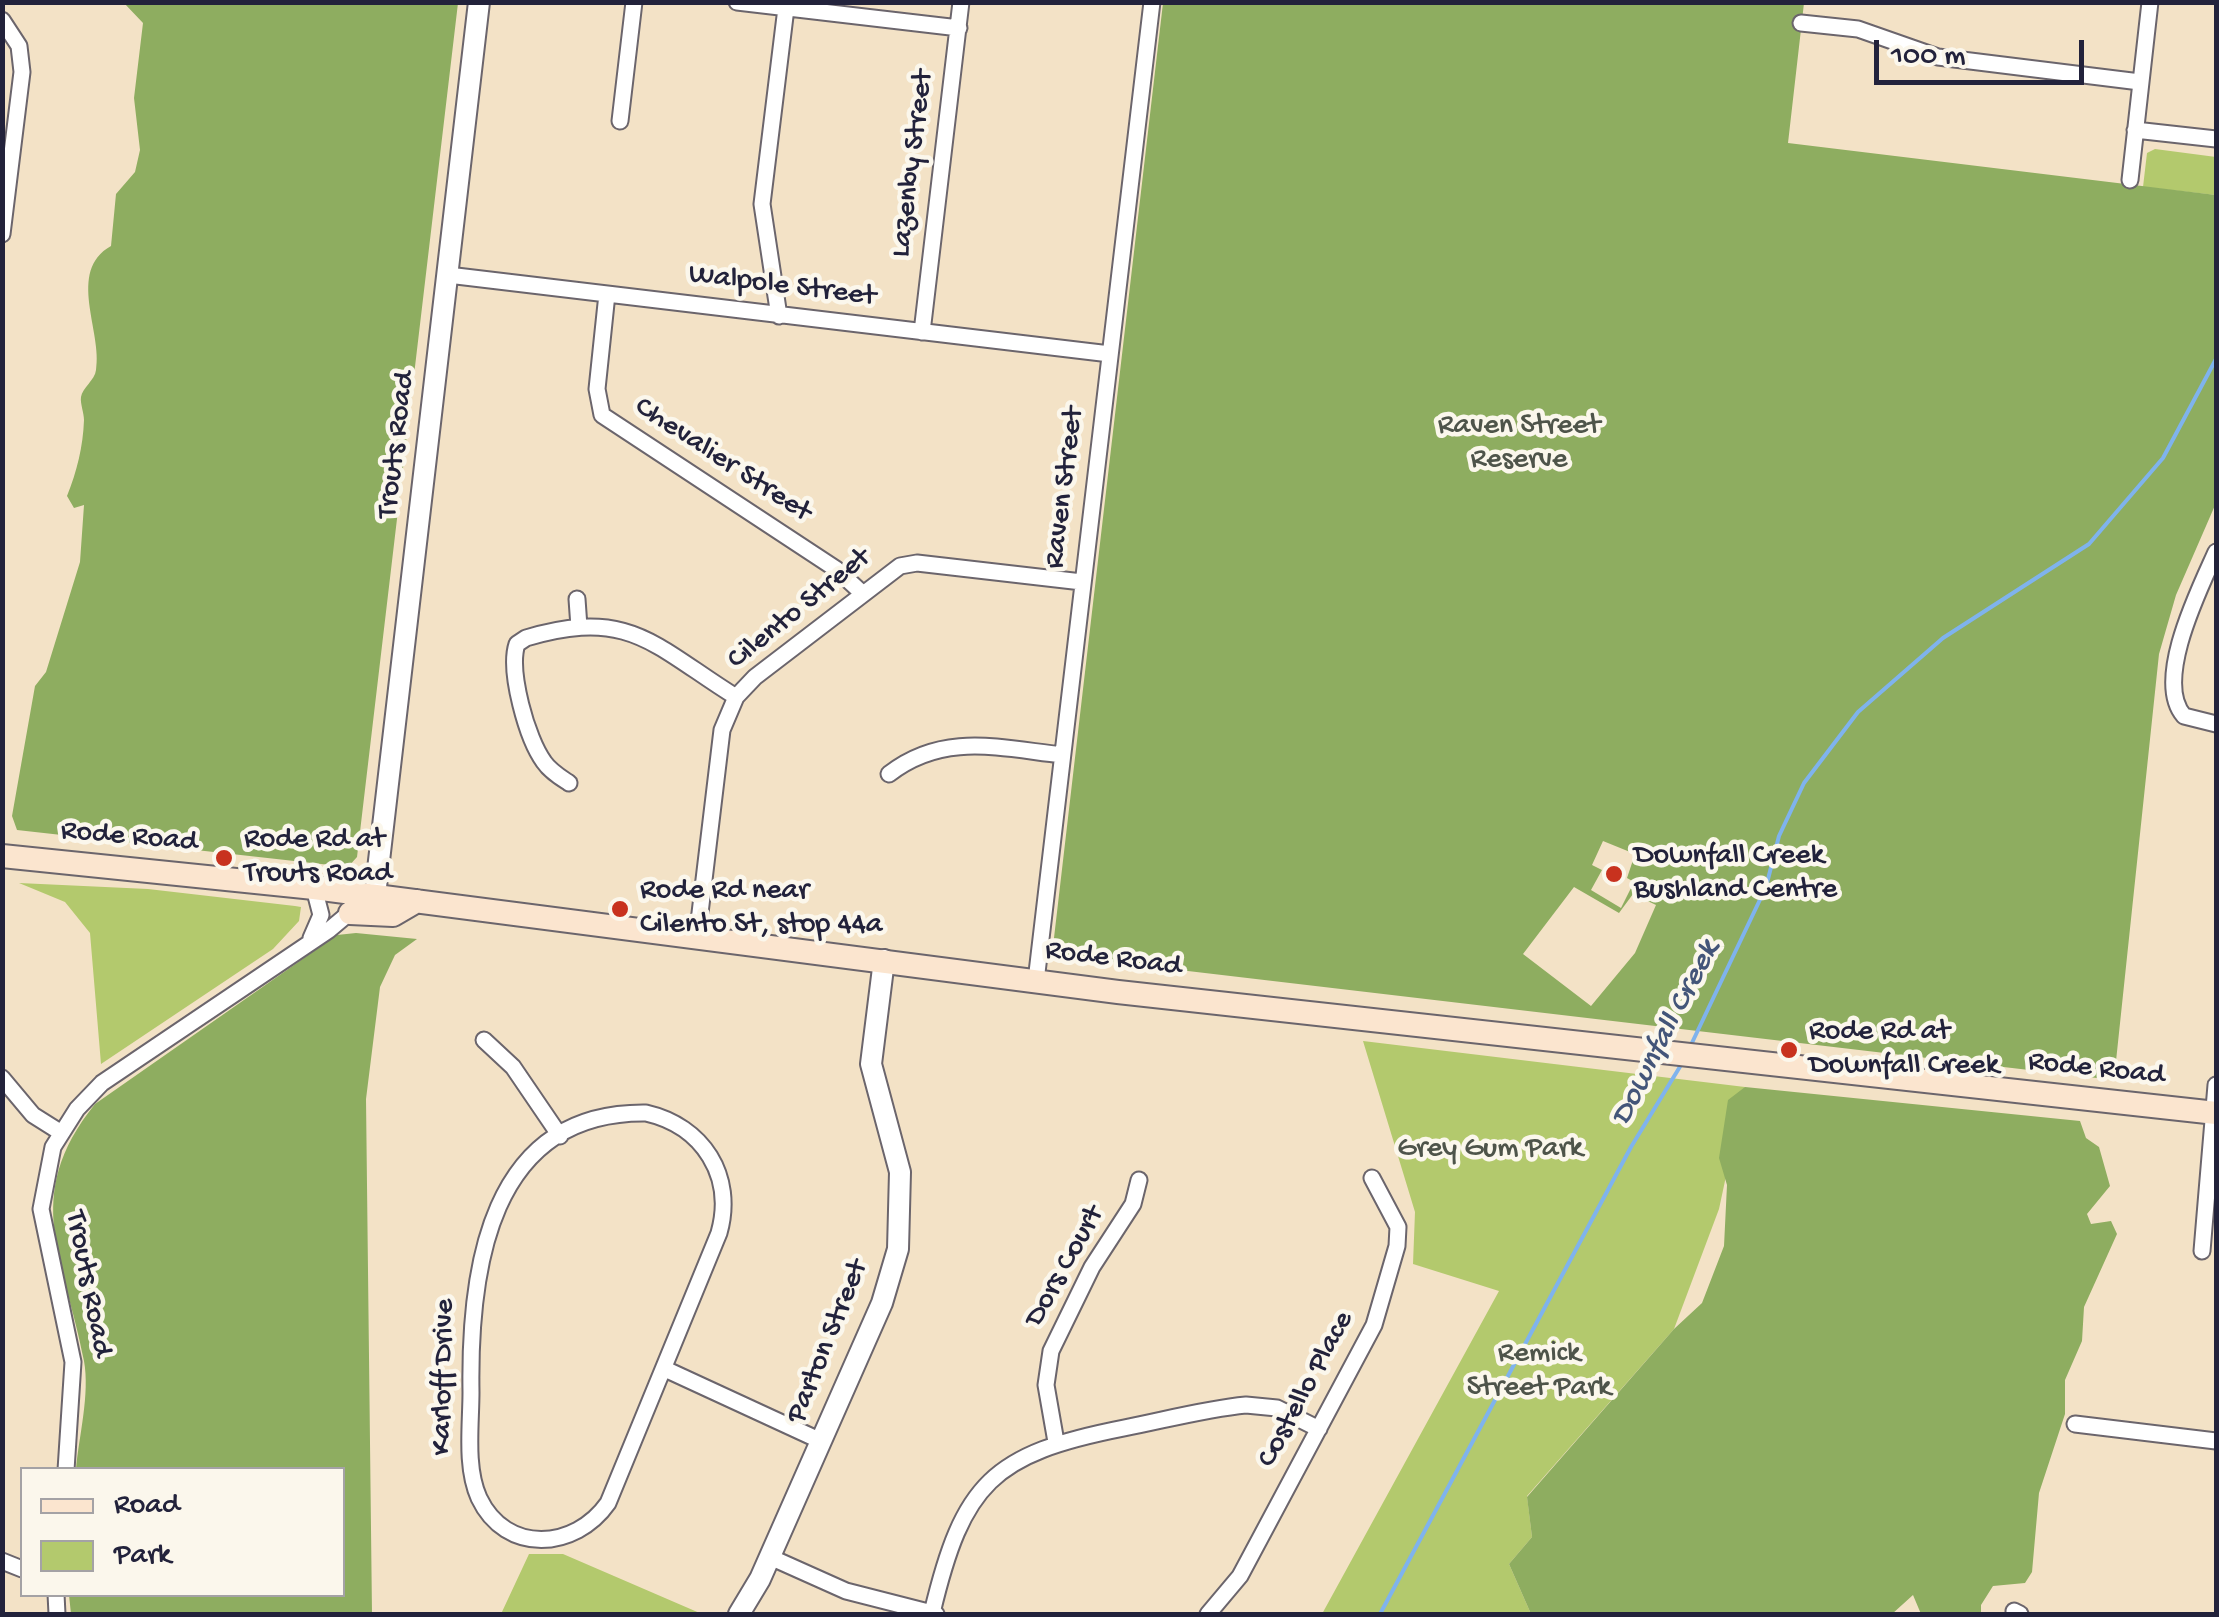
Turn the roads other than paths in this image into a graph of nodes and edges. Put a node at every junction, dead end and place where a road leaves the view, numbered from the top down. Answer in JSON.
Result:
{"nodes":[{"id":1,"x":480,"y":2,"type":"edge"},
{"id":2,"x":634,"y":2,"type":"edge"},
{"id":3,"x":737,"y":2,"type":"edge"},
{"id":4,"x":962,"y":2,"type":"edge"},
{"id":5,"x":1152,"y":2,"type":"edge"},
{"id":6,"x":2150,"y":2,"type":"edge"},
{"id":7,"x":786,"y":8,"type":"junction"},
{"id":8,"x":2,"y":20,"type":"edge"},
{"id":9,"x":1801,"y":23,"type":"dead end"},
{"id":10,"x":959,"y":28,"type":"junction"},
{"id":11,"x":2140,"y":82,"type":"junction"},
{"id":12,"x":620,"y":122,"type":"dead end"},
{"id":13,"x":2135,"y":130,"type":"junction"},
{"id":14,"x":2216,"y":139,"type":"edge"},
{"id":15,"x":2130,"y":180,"type":"dead end"},
{"id":16,"x":2,"y":234,"type":"edge"},
{"id":17,"x":448,"y":275,"type":"junction"},
{"id":18,"x":608,"y":294,"type":"junction"},
{"id":19,"x":779,"y":316,"type":"junction"},
{"id":20,"x":922,"y":332,"type":"junction"},
{"id":21,"x":1110,"y":354,"type":"junction"},
{"id":22,"x":2216,"y":552,"type":"edge"},
{"id":23,"x":1082,"y":582,"type":"junction"},
{"id":24,"x":861,"y":592,"type":"junction"},
{"id":25,"x":577,"y":599,"type":"dead end"},
{"id":26,"x":580,"y":627,"type":"junction"},
{"id":27,"x":736,"y":697,"type":"junction"},
{"id":28,"x":2216,"y":724,"type":"edge"},
{"id":29,"x":1062,"y":755,"type":"junction"},
{"id":30,"x":889,"y":774,"type":"dead end"},
{"id":31,"x":569,"y":783,"type":"dead end"},
{"id":32,"x":2,"y":856,"type":"edge"},
{"id":33,"x":314,"y":888,"type":"junction"},
{"id":34,"x":362,"y":901,"type":"junction"},
{"id":35,"x":311,"y":938,"type":"junction"},
{"id":36,"x":697,"y":938,"type":"junction"},
{"id":37,"x":884,"y":960,"type":"junction"},
{"id":38,"x":1036,"y":980,"type":"junction"},
{"id":39,"x":484,"y":1040,"type":"dead end"},
{"id":40,"x":2,"y":1078,"type":"edge"},
{"id":41,"x":2216,"y":1085,"type":"edge"},
{"id":42,"x":2215,"y":1113,"type":"edge"},
{"id":43,"x":60,"y":1132,"type":"junction"},
{"id":44,"x":560,"y":1136,"type":"junction"},
{"id":45,"x":1372,"y":1178,"type":"dead end"},
{"id":46,"x":1139,"y":1180,"type":"dead end"},
{"id":47,"x":2202,"y":1251,"type":"dead end"},
{"id":48,"x":665,"y":1369,"type":"junction"},
{"id":49,"x":2075,"y":1424,"type":"dead end"},
{"id":50,"x":1319,"y":1429,"type":"junction"},
{"id":51,"x":821,"y":1441,"type":"junction"},
{"id":52,"x":2216,"y":1441,"type":"edge"},
{"id":53,"x":1056,"y":1442,"type":"junction"},
{"id":54,"x":66,"y":1467,"type":"edge"},
{"id":55,"x":770,"y":1557,"type":"junction"},
{"id":56,"x":739,"y":1614,"type":"edge"},
{"id":57,"x":934,"y":1614,"type":"edge"},
{"id":58,"x":1208,"y":1614,"type":"edge"}],
"edges":[{"from":1,"to":17,"type":"street","name":"Trouts Road"},
{"from":2,"to":12,"type":"street"},
{"from":3,"to":7,"type":"street"},
{"from":4,"to":10,"type":"street","name":"Lazenby Street"},
{"from":5,"to":21,"type":"street","name":"Raven Street"},
{"from":6,"to":11,"type":"street"},
{"from":7,"to":10,"type":"street"},
{"from":7,"to":19,"type":"street"},
{"from":8,"to":16,"type":"street"},
{"from":9,"to":11,"type":"street"},
{"from":10,"to":20,"type":"street","name":"Lazenby Street"},
{"from":11,"to":13,"type":"street"},
{"from":13,"to":14,"type":"street"},
{"from":13,"to":15,"type":"street"},
{"from":17,"to":18,"type":"street","name":"Walpole Street"},
{"from":17,"to":34,"type":"street","name":"Trouts Road"},
{"from":18,"to":19,"type":"street","name":"Walpole Street"},
{"from":18,"to":24,"type":"street","name":"Chevalier Street"},
{"from":19,"to":20,"type":"street","name":"Walpole Street"},
{"from":20,"to":21,"type":"street","name":"Walpole Street"},
{"from":21,"to":23,"type":"street","name":"Raven Street"},
{"from":22,"to":28,"type":"street"},
{"from":23,"to":24,"type":"street","name":"Cilento Street"},
{"from":23,"to":29,"type":"street","name":"Raven Street"},
{"from":24,"to":27,"type":"street","name":"Cilento Street"},
{"from":25,"to":26,"type":"street"},
{"from":26,"to":27,"type":"street"},
{"from":26,"to":31,"type":"street"},
{"from":27,"to":36,"type":"street","name":"Cilento Street"},
{"from":29,"to":30,"type":"street"},
{"from":29,"to":38,"type":"street","name":"Raven Street"},
{"from":32,"to":33,"type":"main road","name":"Rode Road"},
{"from":33,"to":34,"type":"main road","name":"Rode Road"},
{"from":33,"to":35,"type":"street"},
{"from":34,"to":35,"type":"street","name":"Trouts Road"},
{"from":34,"to":36,"type":"main road","name":"Rode Road"},
{"from":35,"to":43,"type":"street","name":"Trouts Road"},
{"from":36,"to":37,"type":"main road","name":"Rode Road"},
{"from":37,"to":38,"type":"main road","name":"Rode Road"},
{"from":37,"to":51,"type":"street","name":"Parton Street"},
{"from":38,"to":42,"type":"main road","name":"Rode Road"},
{"from":39,"to":44,"type":"street"},
{"from":40,"to":43,"type":"street"},
{"from":41,"to":42,"type":"street"},
{"from":42,"to":47,"type":"street"},
{"from":43,"to":54,"type":"street","name":"Trouts Road"},
{"from":44,"to":48,"type":"street","name":"Karloff Drive"},
{"from":44,"to":48,"type":"street","name":"Karloff Drive"},
{"from":45,"to":50,"type":"street","name":"Costello Place"},
{"from":46,"to":53,"type":"street","name":"Dors Court"},
{"from":48,"to":51,"type":"street"},
{"from":49,"to":52,"type":"street"},
{"from":50,"to":53,"type":"street"},
{"from":50,"to":58,"type":"street","name":"Costello Place"},
{"from":51,"to":55,"type":"street","name":"Parton Street"},
{"from":53,"to":57,"type":"street"},
{"from":55,"to":56,"type":"street","name":"Parton Street"},
{"from":55,"to":57,"type":"street"}]}
